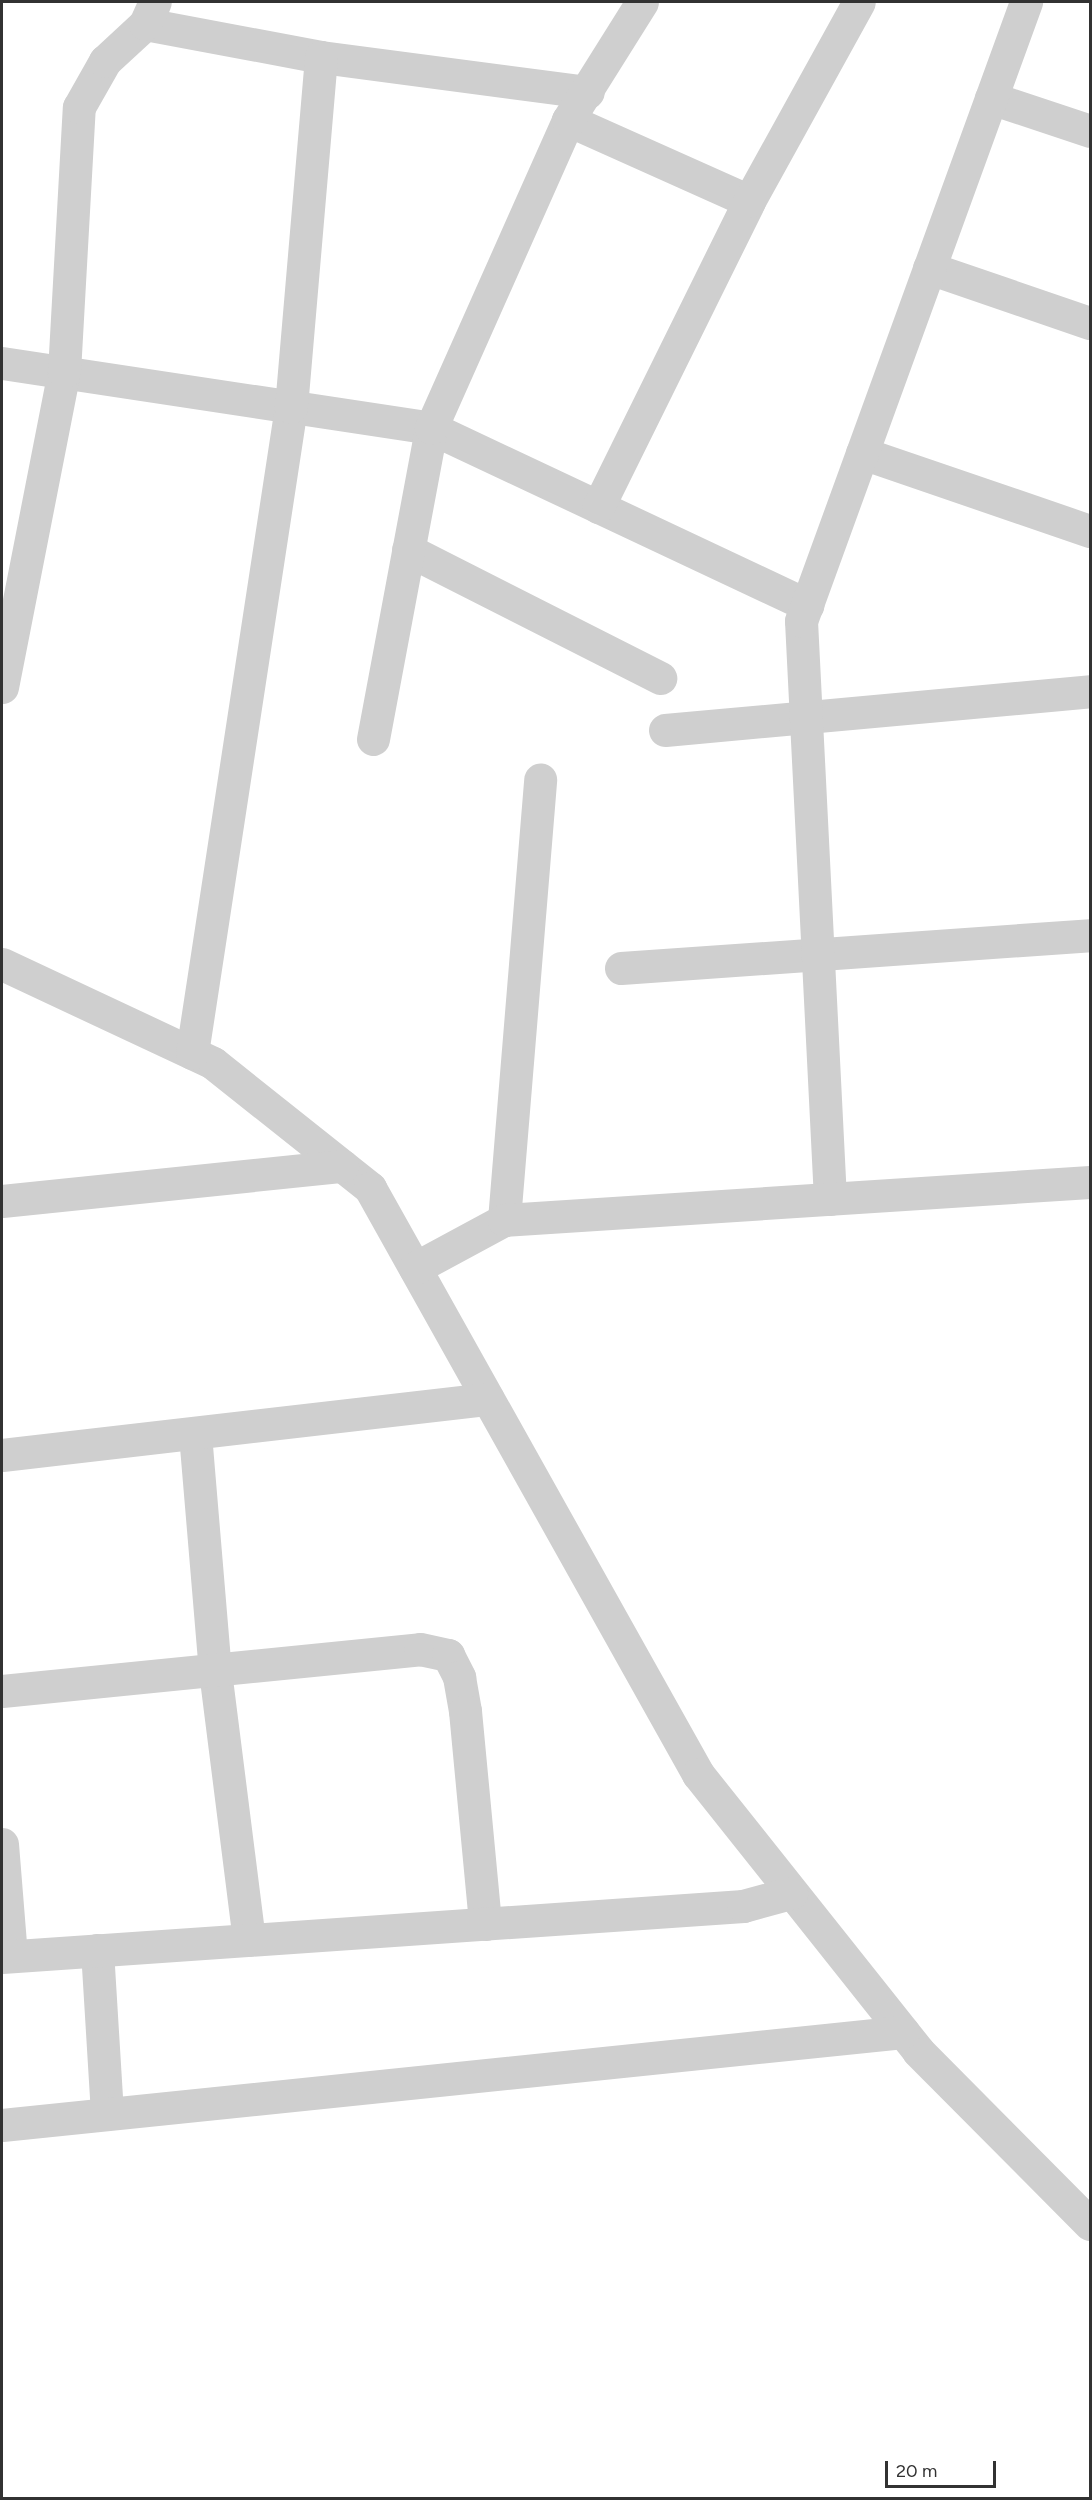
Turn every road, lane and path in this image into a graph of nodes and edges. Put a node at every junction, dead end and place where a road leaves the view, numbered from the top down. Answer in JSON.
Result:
{"nodes":[{"id":1,"x":642,"y":2,"type":"edge"},
{"id":2,"x":859,"y":2,"type":"edge"},
{"id":3,"x":1026,"y":2,"type":"edge"},
{"id":4,"x":150,"y":13,"type":"edge"},
{"id":5,"x":321,"y":57,"type":"junction"},
{"id":6,"x":588,"y":92,"type":"junction"},
{"id":7,"x":991,"y":98,"type":"junction"},
{"id":8,"x":568,"y":120,"type":"junction"},
{"id":9,"x":1090,"y":131,"type":"edge"},
{"id":10,"x":750,"y":201,"type":"junction"},
{"id":11,"x":929,"y":268,"type":"junction"},
{"id":12,"x":1090,"y":322,"type":"edge"},
{"id":13,"x":2,"y":363,"type":"edge"},
{"id":14,"x":64,"y":372,"type":"junction"},
{"id":15,"x":291,"y":407,"type":"junction"},
{"id":16,"x":431,"y":428,"type":"junction"},
{"id":17,"x":862,"y":453,"type":"junction"},
{"id":18,"x":598,"y":507,"type":"junction"},
{"id":19,"x":1090,"y":531,"type":"edge"},
{"id":20,"x":408,"y":550,"type":"junction"},
{"id":21,"x":807,"y":605,"type":"junction"},
{"id":22,"x":660,"y":678,"type":"dead end"},
{"id":23,"x":2,"y":687,"type":"edge"},
{"id":24,"x":1090,"y":691,"type":"edge"},
{"id":25,"x":806,"y":716,"type":"junction"},
{"id":26,"x":665,"y":730,"type":"dead end"},
{"id":27,"x":373,"y":739,"type":"dead end"},
{"id":28,"x":540,"y":779,"type":"dead end"},
{"id":29,"x":1090,"y":935,"type":"edge"},
{"id":30,"x":818,"y":954,"type":"junction"},
{"id":31,"x":2,"y":964,"type":"edge"},
{"id":32,"x":621,"y":968,"type":"dead end"},
{"id":33,"x":192,"y":1053,"type":"junction"},
{"id":34,"x":342,"y":1166,"type":"junction"},
{"id":35,"x":1090,"y":1182,"type":"edge"},
{"id":36,"x":830,"y":1198,"type":"junction"},
{"id":37,"x":2,"y":1201,"type":"edge"},
{"id":38,"x":504,"y":1220,"type":"junction"},
{"id":39,"x":415,"y":1268,"type":"junction"},
{"id":40,"x":488,"y":1399,"type":"junction"},
{"id":41,"x":195,"y":1434,"type":"junction"},
{"id":42,"x":2,"y":1455,"type":"edge"},
{"id":43,"x":215,"y":1671,"type":"junction"},
{"id":44,"x":2,"y":1691,"type":"edge"},
{"id":45,"x":2,"y":1844,"type":"edge"},
{"id":46,"x":791,"y":1893,"type":"junction"},
{"id":47,"x":485,"y":1924,"type":"junction"},
{"id":48,"x":249,"y":1940,"type":"junction"},
{"id":49,"x":97,"y":1950,"type":"junction"},
{"id":50,"x":6,"y":1956,"type":"edge"},
{"id":51,"x":903,"y":2032,"type":"junction"},
{"id":52,"x":107,"y":2114,"type":"junction"},
{"id":53,"x":2,"y":2125,"type":"edge"},
{"id":54,"x":1090,"y":2224,"type":"edge"}],
"edges":[{"from":1,"to":6,"type":"street"},
{"from":2,"to":10,"type":"street"},
{"from":3,"to":7,"type":"street"},
{"from":4,"to":5,"type":"street"},
{"from":4,"to":14,"type":"street"},
{"from":5,"to":6,"type":"street"},
{"from":5,"to":15,"type":"street"},
{"from":6,"to":8,"type":"street"},
{"from":7,"to":9,"type":"street"},
{"from":7,"to":11,"type":"street"},
{"from":8,"to":10,"type":"street"},
{"from":8,"to":16,"type":"street"},
{"from":10,"to":18,"type":"street"},
{"from":11,"to":12,"type":"street"},
{"from":11,"to":17,"type":"street"},
{"from":13,"to":14,"type":"street"},
{"from":14,"to":15,"type":"street"},
{"from":14,"to":23,"type":"street"},
{"from":15,"to":16,"type":"street"},
{"from":15,"to":33,"type":"street"},
{"from":16,"to":18,"type":"street"},
{"from":16,"to":20,"type":"street"},
{"from":17,"to":19,"type":"street"},
{"from":17,"to":21,"type":"street"},
{"from":18,"to":21,"type":"street"},
{"from":20,"to":22,"type":"street"},
{"from":20,"to":27,"type":"street"},
{"from":21,"to":25,"type":"street"},
{"from":24,"to":25,"type":"street"},
{"from":25,"to":26,"type":"street"},
{"from":25,"to":30,"type":"street"},
{"from":28,"to":38,"type":"street"},
{"from":29,"to":30,"type":"street"},
{"from":30,"to":32,"type":"street"},
{"from":30,"to":36,"type":"street"},
{"from":31,"to":33,"type":"street"},
{"from":33,"to":34,"type":"street"},
{"from":34,"to":37,"type":"street"},
{"from":34,"to":39,"type":"street"},
{"from":35,"to":36,"type":"street"},
{"from":36,"to":38,"type":"street"},
{"from":38,"to":39,"type":"street"},
{"from":39,"to":40,"type":"street"},
{"from":40,"to":41,"type":"street"},
{"from":40,"to":46,"type":"street"},
{"from":41,"to":42,"type":"street"},
{"from":41,"to":43,"type":"street"},
{"from":43,"to":44,"type":"street"},
{"from":43,"to":47,"type":"street"},
{"from":43,"to":48,"type":"street"},
{"from":45,"to":50,"type":"street"},
{"from":46,"to":47,"type":"street"},
{"from":46,"to":51,"type":"street"},
{"from":47,"to":48,"type":"street"},
{"from":48,"to":49,"type":"street"},
{"from":49,"to":50,"type":"street"},
{"from":49,"to":52,"type":"street"},
{"from":51,"to":52,"type":"street"},
{"from":51,"to":54,"type":"street"},
{"from":52,"to":53,"type":"street"}]}
